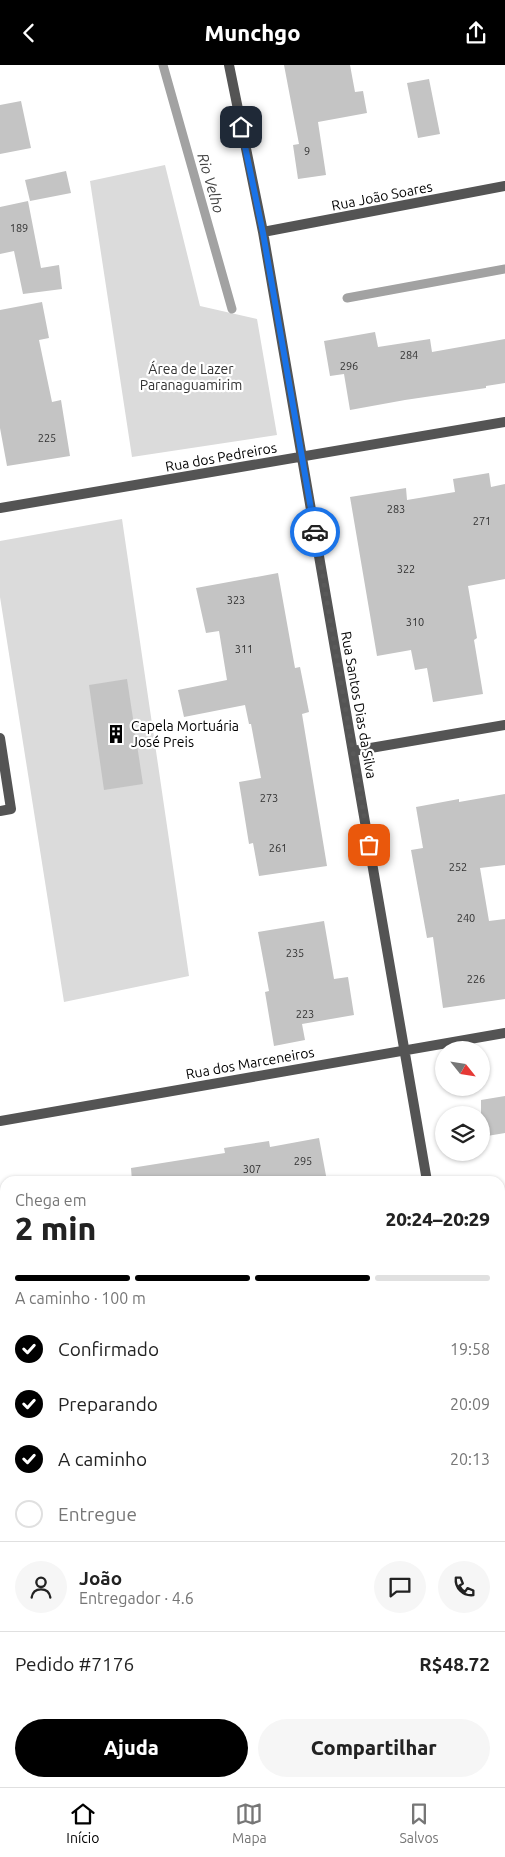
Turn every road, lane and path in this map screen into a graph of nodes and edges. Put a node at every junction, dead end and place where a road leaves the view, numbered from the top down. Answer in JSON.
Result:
{"nodes":[{"id":1,"x":229,"y":65,"type":"edge"},
{"id":2,"x":505,"y":186,"type":"edge"},
{"id":3,"x":263,"y":233,"type":"junction"},
{"id":4,"x":505,"y":422,"type":"edge"},
{"id":5,"x":302,"y":457,"type":"junction"},
{"id":6,"x":0,"y":508,"type":"edge"},
{"id":7,"x":505,"y":725,"type":"edge"},
{"id":8,"x":0,"y":738,"type":"edge"},
{"id":9,"x":353,"y":751,"type":"junction"},
{"id":10,"x":5,"y":810,"type":"edge"},
{"id":11,"x":505,"y":1033,"type":"edge"},
{"id":12,"x":404,"y":1050,"type":"junction"},
{"id":13,"x":0,"y":1121,"type":"edge"},
{"id":14,"x":426,"y":1176,"type":"edge"}],
"edges":[{"from":1,"to":3,"type":"street","name":"Rua Santos Dias da Silva"},
{"from":2,"to":3,"type":"street","name":"Rua João Soares"},
{"from":3,"to":5,"type":"street","name":"Rua Santos Dias da Silva"},
{"from":4,"to":5,"type":"street","name":"Rua dos Pedreiros"},
{"from":5,"to":6,"type":"street","name":"Rua dos Pedreiros"},
{"from":5,"to":9,"type":"street","name":"Rua Santos Dias da Silva"},
{"from":7,"to":9,"type":"street"},
{"from":8,"to":10,"type":"street"},
{"from":9,"to":12,"type":"street","name":"Rua Santos Dias da Silva"},
{"from":11,"to":12,"type":"street","name":"Rua dos Marceneiros"},
{"from":12,"to":13,"type":"street","name":"Rua dos Marceneiros"},
{"from":12,"to":14,"type":"street","name":"Rua Santos Dias da Silva"}]}
